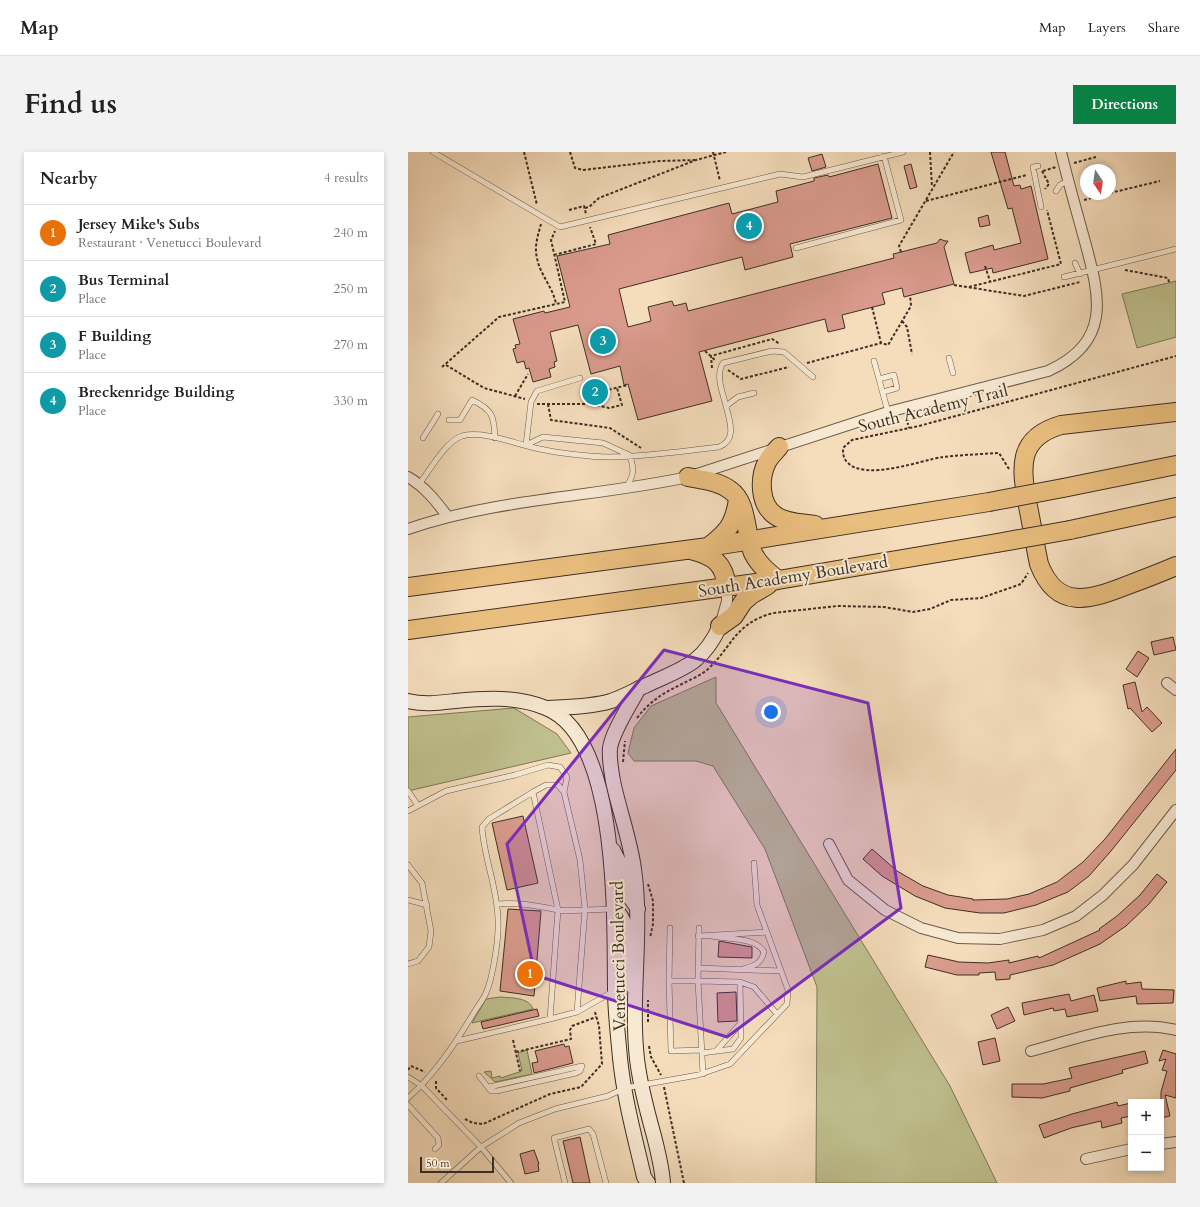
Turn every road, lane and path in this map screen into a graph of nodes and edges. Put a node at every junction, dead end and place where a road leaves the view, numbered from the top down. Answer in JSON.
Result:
{"nodes":[{"id":1,"x":433,"y":152,"type":"edge"},
{"id":2,"x":524,"y":152,"type":"edge"},
{"id":3,"x":570,"y":152,"type":"edge"},
{"id":4,"x":726,"y":152,"type":"edge"},
{"id":5,"x":903,"y":152,"type":"edge"},
{"id":6,"x":930,"y":152,"type":"edge"},
{"id":7,"x":954,"y":152,"type":"edge"},
{"id":8,"x":1061,"y":152,"type":"edge"},
{"id":9,"x":713,"y":153,"type":"edge"},
{"id":10,"x":884,"y":156,"type":"junction"},
{"id":11,"x":1096,"y":157,"type":"dead end"},
{"id":12,"x":696,"y":160,"type":"junction"},
{"id":13,"x":1070,"y":164,"type":"dead end"},
{"id":14,"x":1038,"y":166,"type":"dead end"},
{"id":15,"x":1059,"y":166,"type":"dead end"},
{"id":16,"x":1042,"y":171,"type":"junction"},
{"id":17,"x":1034,"y":173,"type":"junction"},
{"id":18,"x":718,"y":174,"type":"dead end"},
{"id":19,"x":1160,"y":180,"type":"dead end"},
{"id":20,"x":1068,"y":181,"type":"junction"},
{"id":21,"x":932,"y":188,"type":"junction"},
{"id":22,"x":1056,"y":191,"type":"dead end"},
{"id":23,"x":1116,"y":191,"type":"edge"},
{"id":24,"x":1043,"y":192,"type":"dead end"},
{"id":25,"x":1082,"y":200,"type":"edge"},
{"id":26,"x":926,"y":201,"type":"junction"},
{"id":27,"x":1074,"y":202,"type":"junction"},
{"id":28,"x":1044,"y":206,"type":"joint"},
{"id":29,"x":585,"y":208,"type":"junction"},
{"id":30,"x":569,"y":210,"type":"dead end"},
{"id":31,"x":545,"y":218,"type":"junction"},
{"id":32,"x":588,"y":220,"type":"junction"},
{"id":33,"x":796,"y":248,"type":"dead end"},
{"id":34,"x":1176,"y":249,"type":"edge"},
{"id":35,"x":901,"y":252,"type":"dead end"},
{"id":36,"x":554,"y":255,"type":"junction"},
{"id":37,"x":1075,"y":263,"type":"dead end"},
{"id":38,"x":985,"y":266,"type":"dead end"},
{"id":39,"x":1092,"y":271,"type":"junction"},
{"id":40,"x":1080,"y":274,"type":"junction"},
{"id":41,"x":1064,"y":277,"type":"dead end"},
{"id":42,"x":990,"y":281,"type":"junction"},
{"id":43,"x":968,"y":287,"type":"dead end"},
{"id":44,"x":910,"y":295,"type":"dead end"},
{"id":45,"x":556,"y":304,"type":"junction"},
{"id":46,"x":872,"y":307,"type":"dead end"},
{"id":47,"x":902,"y":321,"type":"junction"},
{"id":48,"x":881,"y":342,"type":"junction"},
{"id":49,"x":784,"y":347,"type":"dead end"},
{"id":50,"x":912,"y":354,"type":"dead end"},
{"id":51,"x":1176,"y":356,"type":"edge"},
{"id":52,"x":802,"y":358,"type":"dead end"},
{"id":53,"x":949,"y":358,"type":"dead end"},
{"id":54,"x":874,"y":361,"type":"dead end"},
{"id":55,"x":808,"y":362,"type":"junction"},
{"id":56,"x":446,"y":364,"type":"junction"},
{"id":57,"x":800,"y":364,"type":"junction"},
{"id":58,"x":442,"y":366,"type":"dead end"},
{"id":59,"x":713,"y":370,"type":"dead end"},
{"id":60,"x":953,"y":373,"type":"dead end"},
{"id":61,"x":528,"y":374,"type":"dead end"},
{"id":62,"x":813,"y":377,"type":"dead end"},
{"id":63,"x":580,"y":378,"type":"dead end"},
{"id":64,"x":741,"y":379,"type":"dead end"},
{"id":65,"x":879,"y":379,"type":"junction"},
{"id":66,"x":628,"y":385,"type":"dead end"},
{"id":67,"x":617,"y":388,"type":"junction"},
{"id":68,"x":599,"y":392,"type":"dead end"},
{"id":69,"x":754,"y":392,"type":"dead end"},
{"id":70,"x":882,"y":392,"type":"junction"},
{"id":71,"x":515,"y":396,"type":"junction"},
{"id":72,"x":526,"y":400,"type":"dead end"},
{"id":73,"x":536,"y":404,"type":"dead end"},
{"id":74,"x":548,"y":404,"type":"junction"},
{"id":75,"x":726,"y":406,"type":"junction"},
{"id":76,"x":888,"y":412,"type":"junction"},
{"id":77,"x":1176,"y":412,"type":"edge"},
{"id":78,"x":438,"y":414,"type":"dead end"},
{"id":79,"x":450,"y":420,"type":"dead end"},
{"id":80,"x":423,"y":438,"type":"dead end"},
{"id":81,"x":495,"y":438,"type":"junction"},
{"id":82,"x":526,"y":445,"type":"junction"},
{"id":83,"x":779,"y":447,"type":"junction"},
{"id":84,"x":642,"y":449,"type":"dead end"},
{"id":85,"x":629,"y":455,"type":"junction"},
{"id":86,"x":1176,"y":465,"type":"edge"},
{"id":87,"x":1010,"y":474,"type":"dead end"},
{"id":88,"x":408,"y":477,"type":"edge"},
{"id":89,"x":688,"y":477,"type":"junction"},
{"id":90,"x":420,"y":483,"type":"junction"},
{"id":91,"x":626,"y":488,"type":"junction"},
{"id":92,"x":738,"y":499,"type":"junction"},
{"id":93,"x":1176,"y":507,"type":"edge"},
{"id":94,"x":448,"y":517,"type":"junction"},
{"id":95,"x":832,"y":527,"type":"junction"},
{"id":96,"x":408,"y":529,"type":"edge"},
{"id":97,"x":749,"y":540,"type":"junction"},
{"id":98,"x":708,"y":546,"type":"junction"},
{"id":99,"x":688,"y":549,"type":"junction"},
{"id":100,"x":1176,"y":566,"type":"edge"},
{"id":101,"x":1027,"y":567,"type":"dead end"},
{"id":102,"x":778,"y":580,"type":"junction"},
{"id":103,"x":412,"y":585,"type":"edge"},
{"id":104,"x":727,"y":587,"type":"junction"},
{"id":105,"x":720,"y":626,"type":"junction"},
{"id":106,"x":408,"y":630,"type":"edge"},
{"id":107,"x":1167,"y":683,"type":"dead end"},
{"id":108,"x":639,"y":688,"type":"junction"},
{"id":109,"x":1176,"y":690,"type":"edge"},
{"id":110,"x":408,"y":701,"type":"edge"},
{"id":111,"x":548,"y":708,"type":"junction"},
{"id":112,"x":634,"y":722,"type":"dead end"},
{"id":113,"x":626,"y":740,"type":"dead end"},
{"id":114,"x":623,"y":763,"type":"dead end"},
{"id":115,"x":408,"y":791,"type":"edge"},
{"id":116,"x":532,"y":792,"type":"junction"},
{"id":117,"x":564,"y":792,"type":"junction"},
{"id":118,"x":418,"y":804,"type":"junction"},
{"id":119,"x":1176,"y":810,"type":"edge"},
{"id":120,"x":408,"y":813,"type":"edge"},
{"id":121,"x":609,"y":844,"type":"junction"},
{"id":122,"x":829,"y":844,"type":"dead end"},
{"id":123,"x":754,"y":863,"type":"dead end"},
{"id":124,"x":408,"y":865,"type":"edge"},
{"id":125,"x":647,"y":878,"type":"dead end"},
{"id":126,"x":408,"y":900,"type":"edge"},
{"id":127,"x":497,"y":904,"type":"junction"},
{"id":128,"x":427,"y":906,"type":"junction"},
{"id":129,"x":585,"y":909,"type":"junction"},
{"id":130,"x":615,"y":909,"type":"junction"},
{"id":131,"x":638,"y":909,"type":"junction"},
{"id":132,"x":558,"y":910,"type":"junction"},
{"id":133,"x":670,"y":928,"type":"dead end"},
{"id":134,"x":698,"y":928,"type":"dead end"},
{"id":135,"x":767,"y":932,"type":"junction"},
{"id":136,"x":707,"y":935,"type":"junction"},
{"id":137,"x":698,"y":936,"type":"junction"},
{"id":138,"x":650,"y":942,"type":"dead end"},
{"id":139,"x":408,"y":964,"type":"edge"},
{"id":140,"x":698,"y":968,"type":"junction"},
{"id":141,"x":743,"y":969,"type":"junction"},
{"id":142,"x":781,"y":971,"type":"junction"},
{"id":143,"x":669,"y":981,"type":"junction"},
{"id":144,"x":698,"y":981,"type":"junction"},
{"id":145,"x":740,"y":982,"type":"junction"},
{"id":146,"x":615,"y":991,"type":"junction"},
{"id":147,"x":641,"y":993,"type":"junction"},
{"id":148,"x":578,"y":1012,"type":"junction"},
{"id":149,"x":777,"y":1014,"type":"junction"},
{"id":150,"x":596,"y":1017,"type":"dead end"},
{"id":151,"x":550,"y":1019,"type":"junction"},
{"id":152,"x":740,"y":1024,"type":"junction"},
{"id":153,"x":648,"y":1029,"type":"dead end"},
{"id":154,"x":1176,"y":1030,"type":"edge"},
{"id":155,"x":513,"y":1040,"type":"dead end"},
{"id":156,"x":457,"y":1041,"type":"junction"},
{"id":157,"x":648,"y":1042,"type":"dead end"},
{"id":158,"x":702,"y":1051,"type":"junction"},
{"id":159,"x":716,"y":1051,"type":"junction"},
{"id":160,"x":1031,"y":1051,"type":"dead end"},
{"id":161,"x":516,"y":1052,"type":"junction"},
{"id":162,"x":582,"y":1066,"type":"dead end"},
{"id":163,"x":520,"y":1071,"type":"dead end"},
{"id":164,"x":703,"y":1074,"type":"junction"},
{"id":165,"x":479,"y":1076,"type":"dead end"},
{"id":166,"x":408,"y":1077,"type":"edge"},
{"id":167,"x":662,"y":1081,"type":"junction"},
{"id":168,"x":642,"y":1085,"type":"junction"},
{"id":169,"x":422,"y":1086,"type":"junction"},
{"id":170,"x":625,"y":1088,"type":"junction"},
{"id":171,"x":408,"y":1098,"type":"edge"},
{"id":172,"x":408,"y":1105,"type":"edge"},
{"id":173,"x":1176,"y":1142,"type":"edge"},
{"id":174,"x":1164,"y":1144,"type":"edge"},
{"id":175,"x":481,"y":1147,"type":"junction"},
{"id":176,"x":435,"y":1149,"type":"dead end"},
{"id":177,"x":1128,"y":1150,"type":"edge"},
{"id":178,"x":1086,"y":1160,"type":"dead end"},
{"id":179,"x":442,"y":1183,"type":"edge"},
{"id":180,"x":511,"y":1183,"type":"edge"},
{"id":181,"x":565,"y":1183,"type":"edge"},
{"id":182,"x":606,"y":1183,"type":"edge"},
{"id":183,"x":648,"y":1183,"type":"edge"},
{"id":184,"x":662,"y":1183,"type":"edge"},
{"id":185,"x":684,"y":1183,"type":"edge"}],
"edges":[{"from":1,"to":31,"type":"lane"},
{"from":2,"to":31,"type":"path"},
{"from":3,"to":12,"type":"path"},
{"from":4,"to":9,"type":"path"},
{"from":5,"to":10,"type":"lane"},
{"from":6,"to":21,"type":"path"},
{"from":7,"to":21,"type":"path"},
{"from":8,"to":20,"type":"street"},
{"from":9,"to":12,"type":"path"},
{"from":9,"to":18,"type":"path"},
{"from":10,"to":32,"type":"lane"},
{"from":10,"to":33,"type":"lane"},
{"from":11,"to":13,"type":"path"},
{"from":12,"to":29,"type":"path"},
{"from":14,"to":17,"type":"lane"},
{"from":15,"to":16,"type":"path"},
{"from":16,"to":17,"type":"path"},
{"from":16,"to":24,"type":"path"},
{"from":17,"to":26,"type":"path"},
{"from":17,"to":28,"type":"lane"},
{"from":19,"to":23,"type":"path"},
{"from":20,"to":22,"type":"lane"},
{"from":20,"to":27,"type":"street"},
{"from":21,"to":26,"type":"path"},
{"from":25,"to":27,"type":"path"},
{"from":26,"to":35,"type":"path"},
{"from":27,"to":39,"type":"street"},
{"from":28,"to":42,"type":"path"},
{"from":29,"to":30,"type":"path"},
{"from":29,"to":32,"type":"path"},
{"from":31,"to":32,"type":"lane"},
{"from":31,"to":36,"type":"path"},
{"from":31,"to":45,"type":"path"},
{"from":32,"to":36,"type":"path"},
{"from":34,"to":39,"type":"lane"},
{"from":36,"to":45,"type":"path"},
{"from":37,"to":40,"type":"lane"},
{"from":38,"to":42,"type":"path"},
{"from":39,"to":40,"type":"lane"},
{"from":39,"to":76,"type":"street"},
{"from":40,"to":41,"type":"lane"},
{"from":42,"to":43,"type":"path"},
{"from":44,"to":47,"type":"path"},
{"from":45,"to":56,"type":"path"},
{"from":46,"to":48,"type":"path"},
{"from":47,"to":48,"type":"path"},
{"from":47,"to":50,"type":"path"},
{"from":48,"to":55,"type":"path"},
{"from":49,"to":59,"type":"path"},
{"from":51,"to":87,"type":"path","name":"South Academy Trail"},
{"from":52,"to":55,"type":"path"},
{"from":53,"to":60,"type":"lane"},
{"from":54,"to":65,"type":"lane"},
{"from":55,"to":57,"type":"path"},
{"from":56,"to":58,"type":"path"},
{"from":56,"to":71,"type":"path"},
{"from":57,"to":62,"type":"lane"},
{"from":57,"to":64,"type":"path"},
{"from":57,"to":75,"type":"lane"},
{"from":61,"to":71,"type":"path"},
{"from":63,"to":82,"type":"lane"},
{"from":65,"to":70,"type":"lane"},
{"from":65,"to":70,"type":"lane"},
{"from":66,"to":67,"type":"path"},
{"from":67,"to":68,"type":"path"},
{"from":67,"to":74,"type":"path"},
{"from":69,"to":75,"type":"lane"},
{"from":70,"to":76,"type":"lane"},
{"from":71,"to":72,"type":"path"},
{"from":73,"to":74,"type":"path"},
{"from":74,"to":84,"type":"path"},
{"from":75,"to":85,"type":"lane"},
{"from":76,"to":83,"type":"street"},
{"from":77,"to":100,"type":"highway"},
{"from":78,"to":80,"type":"lane"},
{"from":79,"to":81,"type":"lane"},
{"from":81,"to":82,"type":"lane"},
{"from":81,"to":90,"type":"lane"},
{"from":82,"to":85,"type":"lane"},
{"from":82,"to":85,"type":"lane"},
{"from":83,"to":89,"type":"street"},
{"from":83,"to":95,"type":"highway"},
{"from":85,"to":91,"type":"lane"},
{"from":86,"to":95,"type":"highway","bridge":true},
{"from":88,"to":90,"type":"street"},
{"from":89,"to":91,"type":"street"},
{"from":89,"to":92,"type":"highway"},
{"from":90,"to":94,"type":"street"},
{"from":91,"to":94,"type":"street"},
{"from":92,"to":97,"type":"highway"},
{"from":92,"to":98,"type":"highway"},
{"from":93,"to":102,"type":"highway","name":"South Academy Boulevard","bridge":true},
{"from":94,"to":96,"type":"street"},
{"from":95,"to":97,"type":"highway"},
{"from":97,"to":98,"type":"highway"},
{"from":97,"to":102,"type":"highway"},
{"from":98,"to":99,"type":"highway"},
{"from":99,"to":103,"type":"highway"},
{"from":99,"to":104,"type":"highway"},
{"from":101,"to":112,"type":"path"},
{"from":102,"to":104,"type":"highway","name":"South Academy Boulevard"},
{"from":102,"to":105,"type":"highway"},
{"from":104,"to":105,"type":"street"},
{"from":104,"to":106,"type":"highway","name":"South Academy Boulevard"},
{"from":105,"to":108,"type":"street"},
{"from":107,"to":109,"type":"street"},
{"from":108,"to":111,"type":"street"},
{"from":108,"to":131,"type":"street","name":"Venetucci Boulevard"},
{"from":110,"to":111,"type":"street","name":"Venetucci Boulevard"},
{"from":111,"to":121,"type":"street","name":"Venetucci Boulevard"},
{"from":113,"to":114,"type":"path"},
{"from":115,"to":118,"type":"lane"},
{"from":116,"to":117,"type":"lane"},
{"from":116,"to":127,"type":"lane"},
{"from":116,"to":132,"type":"lane"},
{"from":117,"to":118,"type":"lane"},
{"from":117,"to":129,"type":"lane"},
{"from":118,"to":120,"type":"lane"},
{"from":119,"to":122,"type":"street"},
{"from":121,"to":130,"type":"street","name":"Venetucci Boulevard"},
{"from":121,"to":131,"type":"street"},
{"from":123,"to":135,"type":"lane"},
{"from":124,"to":128,"type":"lane"},
{"from":125,"to":138,"type":"path"},
{"from":126,"to":128,"type":"lane"},
{"from":127,"to":132,"type":"lane"},
{"from":127,"to":156,"type":"lane"},
{"from":128,"to":139,"type":"lane"},
{"from":129,"to":130,"type":"lane"},
{"from":129,"to":132,"type":"lane"},
{"from":129,"to":148,"type":"lane"},
{"from":130,"to":146,"type":"street","name":"Venetucci Boulevard"},
{"from":130,"to":147,"type":"street"},
{"from":131,"to":147,"type":"street","name":"Venetucci Boulevard"},
{"from":132,"to":151,"type":"lane"},
{"from":133,"to":143,"type":"lane"},
{"from":134,"to":137,"type":"lane"},
{"from":135,"to":136,"type":"lane"},
{"from":135,"to":142,"type":"lane"},
{"from":136,"to":137,"type":"lane"},
{"from":136,"to":141,"type":"lane"},
{"from":137,"to":140,"type":"lane"},
{"from":140,"to":141,"type":"lane"},
{"from":140,"to":144,"type":"lane"},
{"from":141,"to":142,"type":"lane"},
{"from":142,"to":149,"type":"lane"},
{"from":143,"to":144,"type":"lane"},
{"from":143,"to":158,"type":"lane"},
{"from":144,"to":145,"type":"lane"},
{"from":144,"to":158,"type":"lane"},
{"from":145,"to":149,"type":"lane"},
{"from":145,"to":152,"type":"lane"},
{"from":146,"to":148,"type":"lane"},
{"from":146,"to":170,"type":"street","name":"Venetucci Boulevard"},
{"from":147,"to":153,"type":"path"},
{"from":147,"to":168,"type":"street","name":"Venetucci Boulevard"},
{"from":148,"to":151,"type":"lane"},
{"from":149,"to":164,"type":"lane"},
{"from":150,"to":161,"type":"path"},
{"from":151,"to":156,"type":"lane"},
{"from":152,"to":159,"type":"lane"},
{"from":152,"to":159,"type":"lane"},
{"from":154,"to":160,"type":"street"},
{"from":155,"to":161,"type":"path"},
{"from":156,"to":169,"type":"lane"},
{"from":157,"to":167,"type":"path"},
{"from":158,"to":159,"type":"lane"},
{"from":158,"to":164,"type":"lane"},
{"from":161,"to":163,"type":"path"},
{"from":162,"to":165,"type":"lane"},
{"from":164,"to":167,"type":"lane"},
{"from":166,"to":169,"type":"lane"},
{"from":167,"to":168,"type":"lane"},
{"from":167,"to":185,"type":"path"},
{"from":168,"to":170,"type":"lane"},
{"from":168,"to":184,"type":"street","name":"Venetucci Boulevard"},
{"from":169,"to":171,"type":"lane"},
{"from":169,"to":175,"type":"lane"},
{"from":170,"to":175,"type":"lane"},
{"from":170,"to":183,"type":"street","name":"Venetucci Boulevard"},
{"from":172,"to":176,"type":"lane"},
{"from":173,"to":174,"type":"street"},
{"from":175,"to":179,"type":"lane"},
{"from":175,"to":180,"type":"lane"},
{"from":177,"to":178,"type":"street"},
{"from":181,"to":182,"type":"lane"}]}
